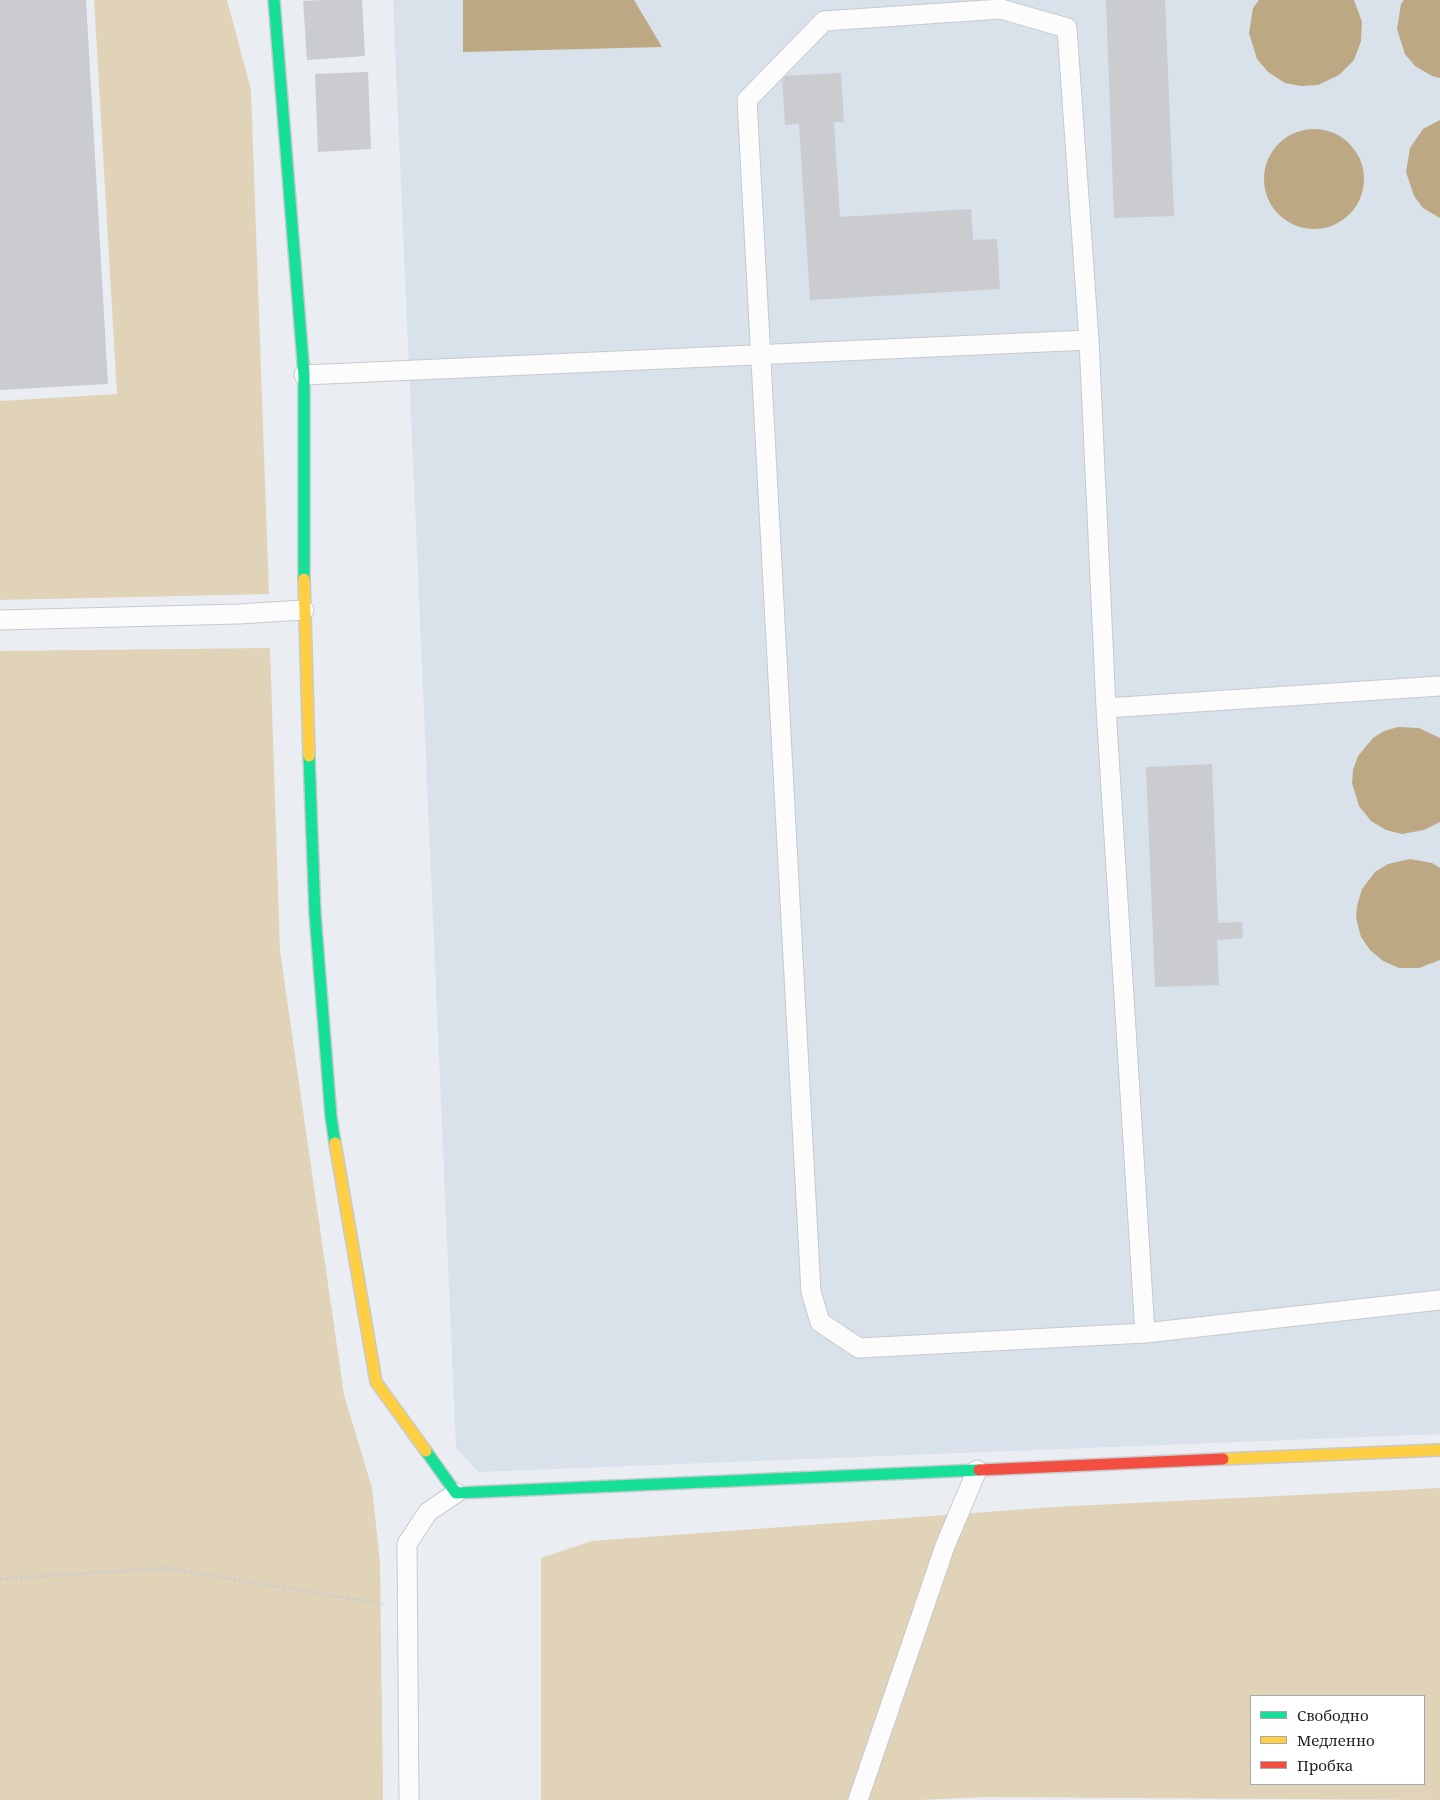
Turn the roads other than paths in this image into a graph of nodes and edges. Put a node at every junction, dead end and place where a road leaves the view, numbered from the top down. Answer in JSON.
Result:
{"nodes":[{"id":1,"x":274,"y":0,"type":"edge"},
{"id":2,"x":1089,"y":340,"type":"junction"},
{"id":3,"x":761,"y":355,"type":"junction"},
{"id":4,"x":304,"y":374,"type":"junction"},
{"id":5,"x":304,"y":610,"type":"junction"},
{"id":6,"x":0,"y":620,"type":"edge"},
{"id":7,"x":1440,"y":686,"type":"edge"},
{"id":8,"x":1106,"y":708,"type":"junction"},
{"id":9,"x":1440,"y":1300,"type":"edge"},
{"id":10,"x":1145,"y":1333,"type":"junction"},
{"id":11,"x":1440,"y":1450,"type":"edge"},
{"id":12,"x":977,"y":1470,"type":"junction"},
{"id":13,"x":456,"y":1493,"type":"junction"},
{"id":14,"x":409,"y":1800,"type":"edge"},
{"id":15,"x":858,"y":1800,"type":"edge"}],
"edges":[{"from":1,"to":4,"type":"street"},
{"from":2,"to":3,"type":"lane"},
{"from":2,"to":3,"type":"lane"},
{"from":2,"to":8,"type":"lane"},
{"from":3,"to":4,"type":"lane"},
{"from":3,"to":10,"type":"lane"},
{"from":4,"to":5,"type":"street"},
{"from":5,"to":6,"type":"lane"},
{"from":5,"to":13,"type":"street"},
{"from":7,"to":8,"type":"lane"},
{"from":8,"to":10,"type":"lane"},
{"from":9,"to":10,"type":"lane"},
{"from":11,"to":12,"type":"street"},
{"from":12,"to":13,"type":"street"},
{"from":12,"to":15,"type":"lane"},
{"from":13,"to":14,"type":"lane"}]}
